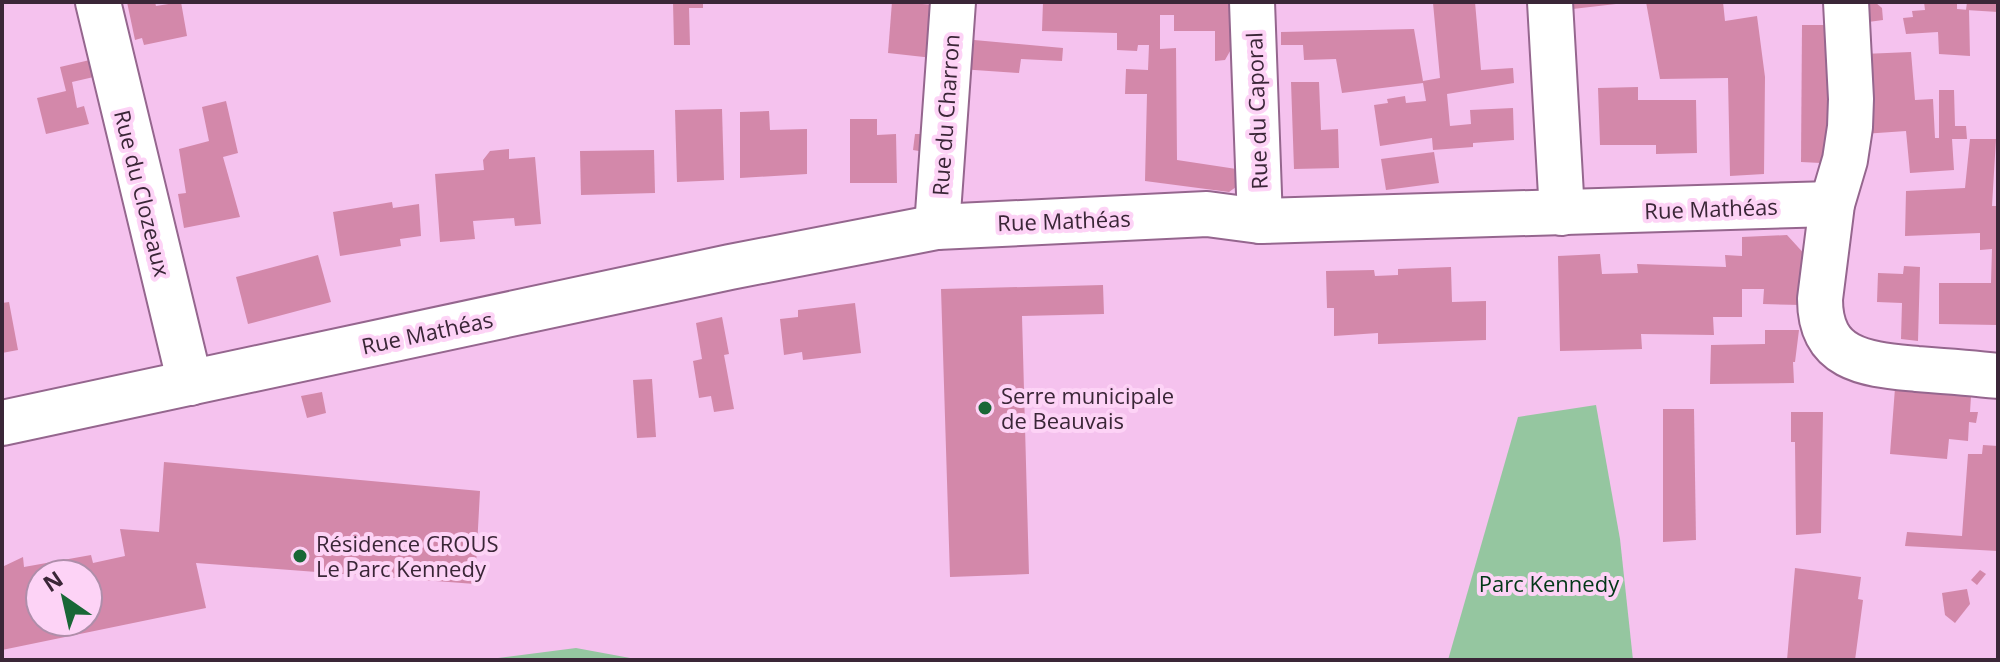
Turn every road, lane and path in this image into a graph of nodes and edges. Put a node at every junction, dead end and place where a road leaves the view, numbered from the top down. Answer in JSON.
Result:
{"nodes":[{"id":1,"x":98,"y":2,"type":"edge"},
{"id":2,"x":953,"y":2,"type":"edge"},
{"id":3,"x":1252,"y":2,"type":"edge"},
{"id":4,"x":1550,"y":2,"type":"edge"},
{"id":5,"x":1846,"y":2,"type":"edge"},
{"id":6,"x":1832,"y":204,"type":"junction"},
{"id":7,"x":1562,"y":213,"type":"junction"},
{"id":8,"x":1260,"y":221,"type":"junction"},
{"id":9,"x":937,"y":227,"type":"junction"},
{"id":10,"x":1998,"y":376,"type":"edge"},
{"id":11,"x":190,"y":383,"type":"junction"},
{"id":12,"x":2,"y":423,"type":"edge"}],
"edges":[{"from":1,"to":11,"type":"street","name":"Rue du Clozeaux"},
{"from":2,"to":9,"type":"street","name":"Rue du Charron"},
{"from":3,"to":8,"type":"street","name":"Rue du Caporal"},
{"from":4,"to":7,"type":"street"},
{"from":5,"to":6,"type":"street"},
{"from":6,"to":7,"type":"street","name":"Rue Mathéas"},
{"from":6,"to":10,"type":"street"},
{"from":7,"to":8,"type":"street","name":"Rue Mathéas"},
{"from":8,"to":9,"type":"street","name":"Rue Mathéas"},
{"from":9,"to":11,"type":"street","name":"Rue Mathéas"},
{"from":11,"to":12,"type":"street","name":"Rue Mathéas"}]}
